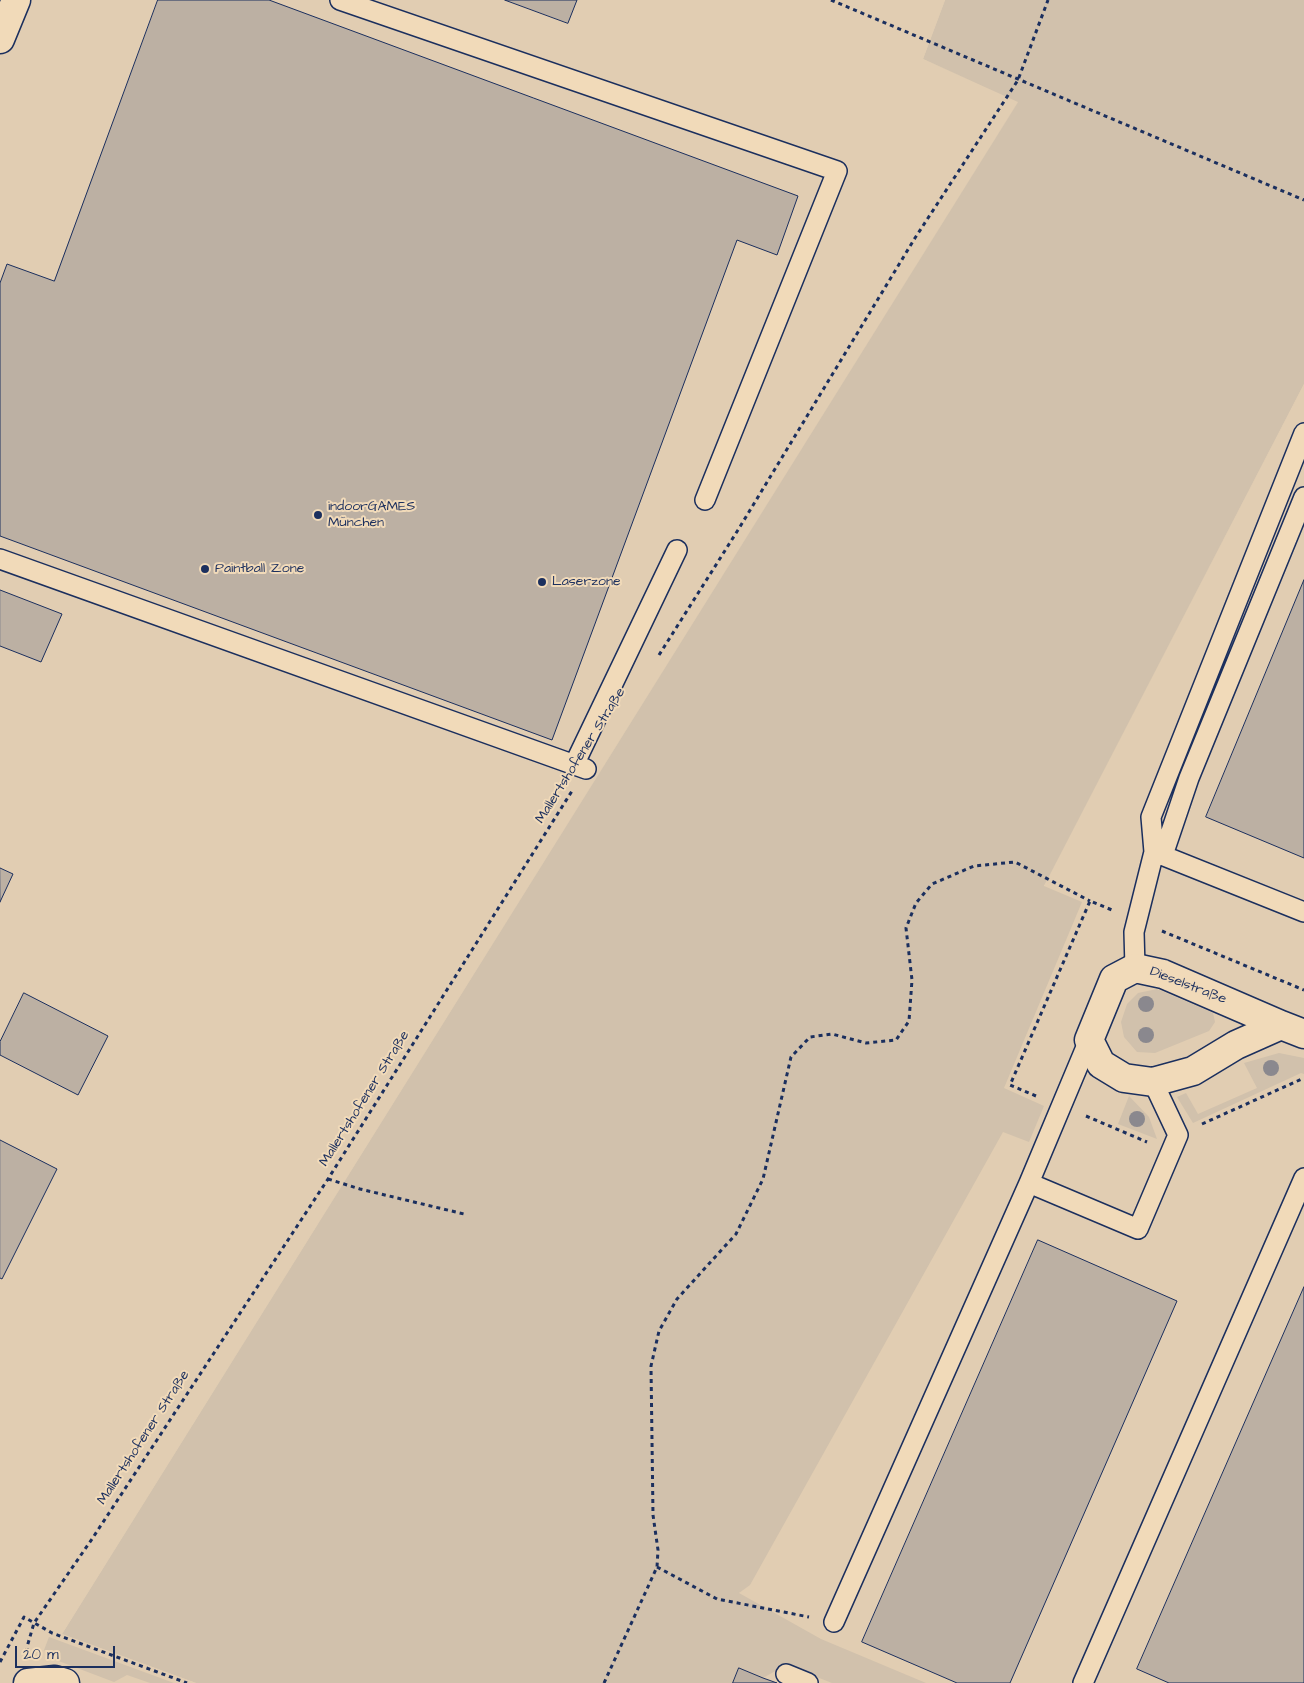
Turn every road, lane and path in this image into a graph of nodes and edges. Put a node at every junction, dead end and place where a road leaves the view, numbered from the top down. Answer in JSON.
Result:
{"nodes":[{"id":1,"x":16,"y":0,"type":"edge"},
{"id":2,"x":340,"y":0,"type":"edge"},
{"id":3,"x":831,"y":0,"type":"edge"},
{"id":4,"x":1048,"y":0,"type":"edge"},
{"id":5,"x":0,"y":39,"type":"edge"},
{"id":6,"x":1018,"y":80,"type":"junction"},
{"id":7,"x":1304,"y":200,"type":"edge"},
{"id":8,"x":1304,"y":433,"type":"edge"},
{"id":9,"x":1304,"y":497,"type":"edge"},
{"id":10,"x":705,"y":500,"type":"dead end"},
{"id":11,"x":677,"y":550,"type":"dead end"},
{"id":12,"x":0,"y":559,"type":"edge"},
{"id":13,"x":654,"y":662,"type":"dead end"},
{"id":14,"x":580,"y":767,"type":"junction"},
{"id":15,"x":1159,"y":853,"type":"junction"},
{"id":16,"x":1090,"y":901,"type":"junction"},
{"id":17,"x":1304,"y":912,"type":"edge"},
{"id":18,"x":1137,"y":920,"type":"junction"},
{"id":19,"x":1135,"y":968,"type":"junction"},
{"id":20,"x":1304,"y":990,"type":"edge"},
{"id":21,"x":1293,"y":1029,"type":"edge"},
{"id":22,"x":1088,"y":1040,"type":"junction"},
{"id":23,"x":1304,"y":1078,"type":"edge"},
{"id":24,"x":1153,"y":1082,"type":"junction"},
{"id":25,"x":1062,"y":1106,"type":"junction"},
{"id":26,"x":1178,"y":1135,"type":"junction"},
{"id":27,"x":1304,"y":1178,"type":"edge"},
{"id":28,"x":328,"y":1179,"type":"junction"},
{"id":29,"x":1029,"y":1183,"type":"junction"},
{"id":30,"x":464,"y":1214,"type":"dead end"},
{"id":31,"x":657,"y":1567,"type":"junction"},
{"id":32,"x":834,"y":1622,"type":"joint"},
{"id":33,"x":34,"y":1623,"type":"junction"},
{"id":34,"x":0,"y":1662,"type":"edge"},
{"id":35,"x":786,"y":1674,"type":"dead end"},
{"id":36,"x":29,"y":1683,"type":"edge"},
{"id":37,"x":64,"y":1683,"type":"edge"},
{"id":38,"x":186,"y":1683,"type":"edge"},
{"id":39,"x":604,"y":1683,"type":"edge"},
{"id":40,"x":808,"y":1683,"type":"edge"},
{"id":41,"x":1084,"y":1683,"type":"edge"}],
"edges":[{"from":1,"to":5,"type":"street"},
{"from":2,"to":10,"type":"lane"},
{"from":3,"to":6,"type":"path"},
{"from":4,"to":6,"type":"path"},
{"from":6,"to":7,"type":"path"},
{"from":6,"to":13,"type":"path"},
{"from":8,"to":15,"type":"lane"},
{"from":9,"to":15,"type":"lane"},
{"from":11,"to":14,"type":"lane"},
{"from":12,"to":14,"type":"lane"},
{"from":14,"to":28,"type":"path","name":"Mallertshofener Straße"},
{"from":15,"to":17,"type":"lane"},
{"from":15,"to":18,"type":"lane"},
{"from":16,"to":18,"type":"path"},
{"from":16,"to":25,"type":"path"},
{"from":16,"to":31,"type":"path"},
{"from":18,"to":19,"type":"lane"},
{"from":18,"to":20,"type":"path"},
{"from":19,"to":21,"type":"street","name":"Dieselstraße"},
{"from":19,"to":22,"type":"street","name":"Dieselstraße"},
{"from":21,"to":24,"type":"street","name":"Dieselstraße"},
{"from":22,"to":24,"type":"street","name":"Dieselstraße"},
{"from":22,"to":25,"type":"lane"},
{"from":23,"to":26,"type":"path"},
{"from":24,"to":26,"type":"lane"},
{"from":25,"to":26,"type":"path"},
{"from":25,"to":29,"type":"lane"},
{"from":26,"to":29,"type":"lane"},
{"from":27,"to":41,"type":"lane"},
{"from":28,"to":30,"type":"path"},
{"from":28,"to":33,"type":"path","name":"Mallertshofener Straße"},
{"from":29,"to":32,"type":"lane"},
{"from":31,"to":32,"type":"path"},
{"from":31,"to":39,"type":"path"},
{"from":33,"to":34,"type":"path"},
{"from":33,"to":36,"type":"path","name":"Mallertshofener Straße"},
{"from":33,"to":38,"type":"path"},
{"from":35,"to":40,"type":"lane"},
{"from":36,"to":37,"type":"street"}]}
